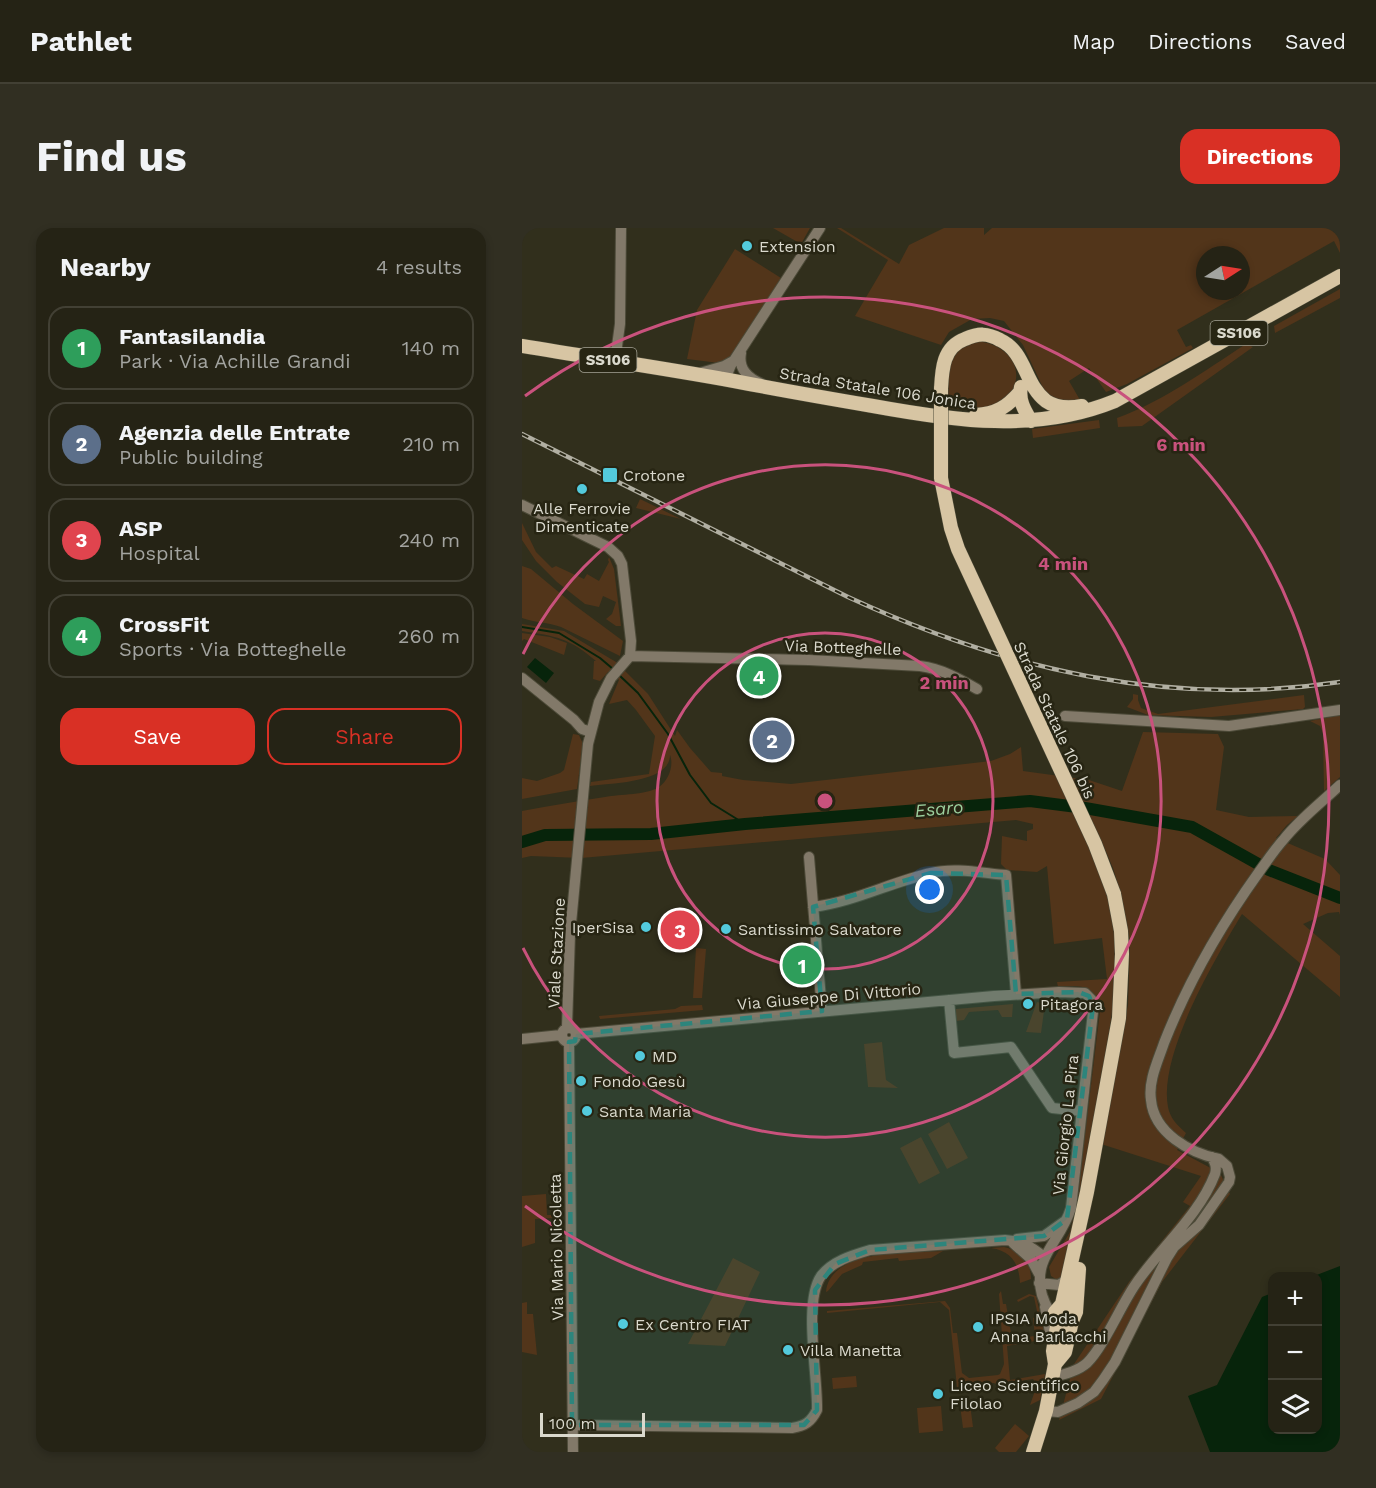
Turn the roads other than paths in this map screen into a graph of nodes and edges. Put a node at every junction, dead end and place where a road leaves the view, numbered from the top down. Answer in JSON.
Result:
{"nodes":[{"id":1,"x":621,"y":228,"type":"edge"},
{"id":2,"x":820,"y":228,"type":"edge"},
{"id":3,"x":1340,"y":276,"type":"edge"},
{"id":4,"x":522,"y":346,"type":"edge"},
{"id":5,"x":741,"y":351,"type":"junction"},
{"id":6,"x":1022,"y":359,"type":"junction"},
{"id":7,"x":615,"y":361,"type":"junction"},
{"id":8,"x":694,"y":374,"type":"junction"},
{"id":9,"x":727,"y":380,"type":"junction"},
{"id":10,"x":770,"y":388,"type":"junction"},
{"id":11,"x":1138,"y":388,"type":"junction"},
{"id":12,"x":1020,"y":392,"type":"junction"},
{"id":13,"x":1040,"y":396,"type":"junction"},
{"id":14,"x":915,"y":414,"type":"junction"},
{"id":15,"x":1031,"y":422,"type":"junction"},
{"id":16,"x":522,"y":505,"type":"edge"},
{"id":17,"x":630,"y":656,"type":"junction"},
{"id":18,"x":522,"y":678,"type":"edge"},
{"id":19,"x":976,"y":689,"type":"dead end"},
{"id":20,"x":1340,"y":710,"type":"edge"},
{"id":21,"x":1065,"y":716,"type":"dead end"},
{"id":22,"x":591,"y":732,"type":"junction"},
{"id":23,"x":1340,"y":785,"type":"edge"},
{"id":24,"x":809,"y":857,"type":"dead end"},
{"id":25,"x":813,"y":907,"type":"junction"},
{"id":26,"x":1085,"y":993,"type":"joint"},
{"id":27,"x":1016,"y":994,"type":"junction"},
{"id":28,"x":949,"y":1000,"type":"junction"},
{"id":29,"x":822,"y":1011,"type":"junction"},
{"id":30,"x":568,"y":1035,"type":"junction"},
{"id":31,"x":522,"y":1038,"type":"edge"},
{"id":32,"x":1081,"y":1111,"type":"junction"},
{"id":33,"x":1212,"y":1157,"type":"junction"},
{"id":34,"x":1087,"y":1192,"type":"junction"},
{"id":35,"x":1068,"y":1219,"type":"junction"},
{"id":36,"x":1005,"y":1240,"type":"junction"},
{"id":37,"x":1044,"y":1257,"type":"junction"},
{"id":38,"x":1069,"y":1278,"type":"junction"},
{"id":39,"x":1041,"y":1280,"type":"junction"},
{"id":40,"x":1044,"y":1301,"type":"junction"},
{"id":41,"x":1062,"y":1304,"type":"junction"},
{"id":42,"x":1074,"y":1317,"type":"junction"},
{"id":43,"x":1057,"y":1320,"type":"junction"},
{"id":44,"x":1054,"y":1364,"type":"junction"},
{"id":45,"x":1046,"y":1412,"type":"junction"},
{"id":46,"x":572,"y":1425,"type":"junction"},
{"id":47,"x":573,"y":1452,"type":"edge"},
{"id":48,"x":1033,"y":1452,"type":"edge"}],
"edges":[{"from":1,"to":7,"type":"street"},
{"from":2,"to":5,"type":"street"},
{"from":3,"to":11,"type":"main road","name":"Strada Statale 106 Jonica","number":"SS106"},
{"from":4,"to":7,"type":"main road","name":"Strada Statale 106 Jonica","number":"SS106"},
{"from":5,"to":8,"type":"street"},
{"from":5,"to":9,"type":"street"},
{"from":5,"to":10,"type":"street"},
{"from":6,"to":12,"type":"main road"},
{"from":6,"to":13,"type":"main road"},
{"from":6,"to":34,"type":"main road","name":"Strada Statale 106 bis","bridge":true},
{"from":7,"to":8,"type":"main road","name":"Strada Statale 106 Jonica","number":"SS106"},
{"from":8,"to":9,"type":"main road","name":"Strada Statale 106 Jonica","number":"SS106"},
{"from":9,"to":10,"type":"main road","name":"Strada Statale 106 Jonica","number":"SS106"},
{"from":10,"to":14,"type":"main road","name":"Strada Statale 106 Jonica","number":"SS106"},
{"from":11,"to":13,"type":"main road"},
{"from":11,"to":15,"type":"main road","name":"Strada Statale 106 Jonica","number":"SS106"},
{"from":12,"to":14,"type":"main road"},
{"from":12,"to":15,"type":"main road"},
{"from":13,"to":15,"type":"main road"},
{"from":14,"to":15,"type":"main road","name":"Strada Statale 106 Jonica","number":"SS106"},
{"from":16,"to":17,"type":"street"},
{"from":17,"to":19,"type":"street","name":"Via Botteghelle"},
{"from":17,"to":22,"type":"street"},
{"from":18,"to":22,"type":"street"},
{"from":20,"to":21,"type":"street"},
{"from":22,"to":30,"type":"street","name":"Viale Stazione"},
{"from":23,"to":33,"type":"street"},
{"from":24,"to":25,"type":"street"},
{"from":25,"to":27,"type":"street"},
{"from":25,"to":29,"type":"street"},
{"from":26,"to":27,"type":"street","name":"Via Giuseppe Di Vittorio"},
{"from":26,"to":32,"type":"street","name":"Via Giorgio La Pira"},
{"from":27,"to":28,"type":"street","name":"Via Giuseppe Di Vittorio"},
{"from":28,"to":29,"type":"street","name":"Via Giuseppe Di Vittorio"},
{"from":28,"to":32,"type":"street"},
{"from":29,"to":30,"type":"street","name":"Via Giuseppe Di Vittorio"},
{"from":30,"to":31,"type":"street","name":"Via Giuseppe Di Vittorio"},
{"from":30,"to":46,"type":"street","name":"Via Mario Nicoletta"},
{"from":32,"to":35,"type":"street","name":"Via Giorgio La Pira"},
{"from":33,"to":44,"type":"street"},
{"from":33,"to":45,"type":"street"},
{"from":34,"to":38,"type":"main road"},
{"from":34,"to":42,"type":"main road"},
{"from":35,"to":36,"type":"street"},
{"from":35,"to":37,"type":"street","name":"Via Giorgio La Pira"},
{"from":36,"to":37,"type":"street"},
{"from":36,"to":39,"type":"street"},
{"from":36,"to":46,"type":"street"},
{"from":37,"to":39,"type":"street","name":"Via Giorgio La Pira"},
{"from":38,"to":39,"type":"street"},
{"from":38,"to":41,"type":"main road"},
{"from":39,"to":40,"type":"street"},
{"from":39,"to":41,"type":"street"},
{"from":40,"to":43,"type":"street"},
{"from":40,"to":44,"type":"street"},
{"from":41,"to":42,"type":"main road"},
{"from":41,"to":43,"type":"main road"},
{"from":42,"to":43,"type":"main road"},
{"from":42,"to":44,"type":"main road"},
{"from":43,"to":44,"type":"main road"},
{"from":44,"to":45,"type":"main road"},
{"from":45,"to":48,"type":"main road"},
{"from":46,"to":47,"type":"street","name":"Via Mario Nicoletta"}]}
